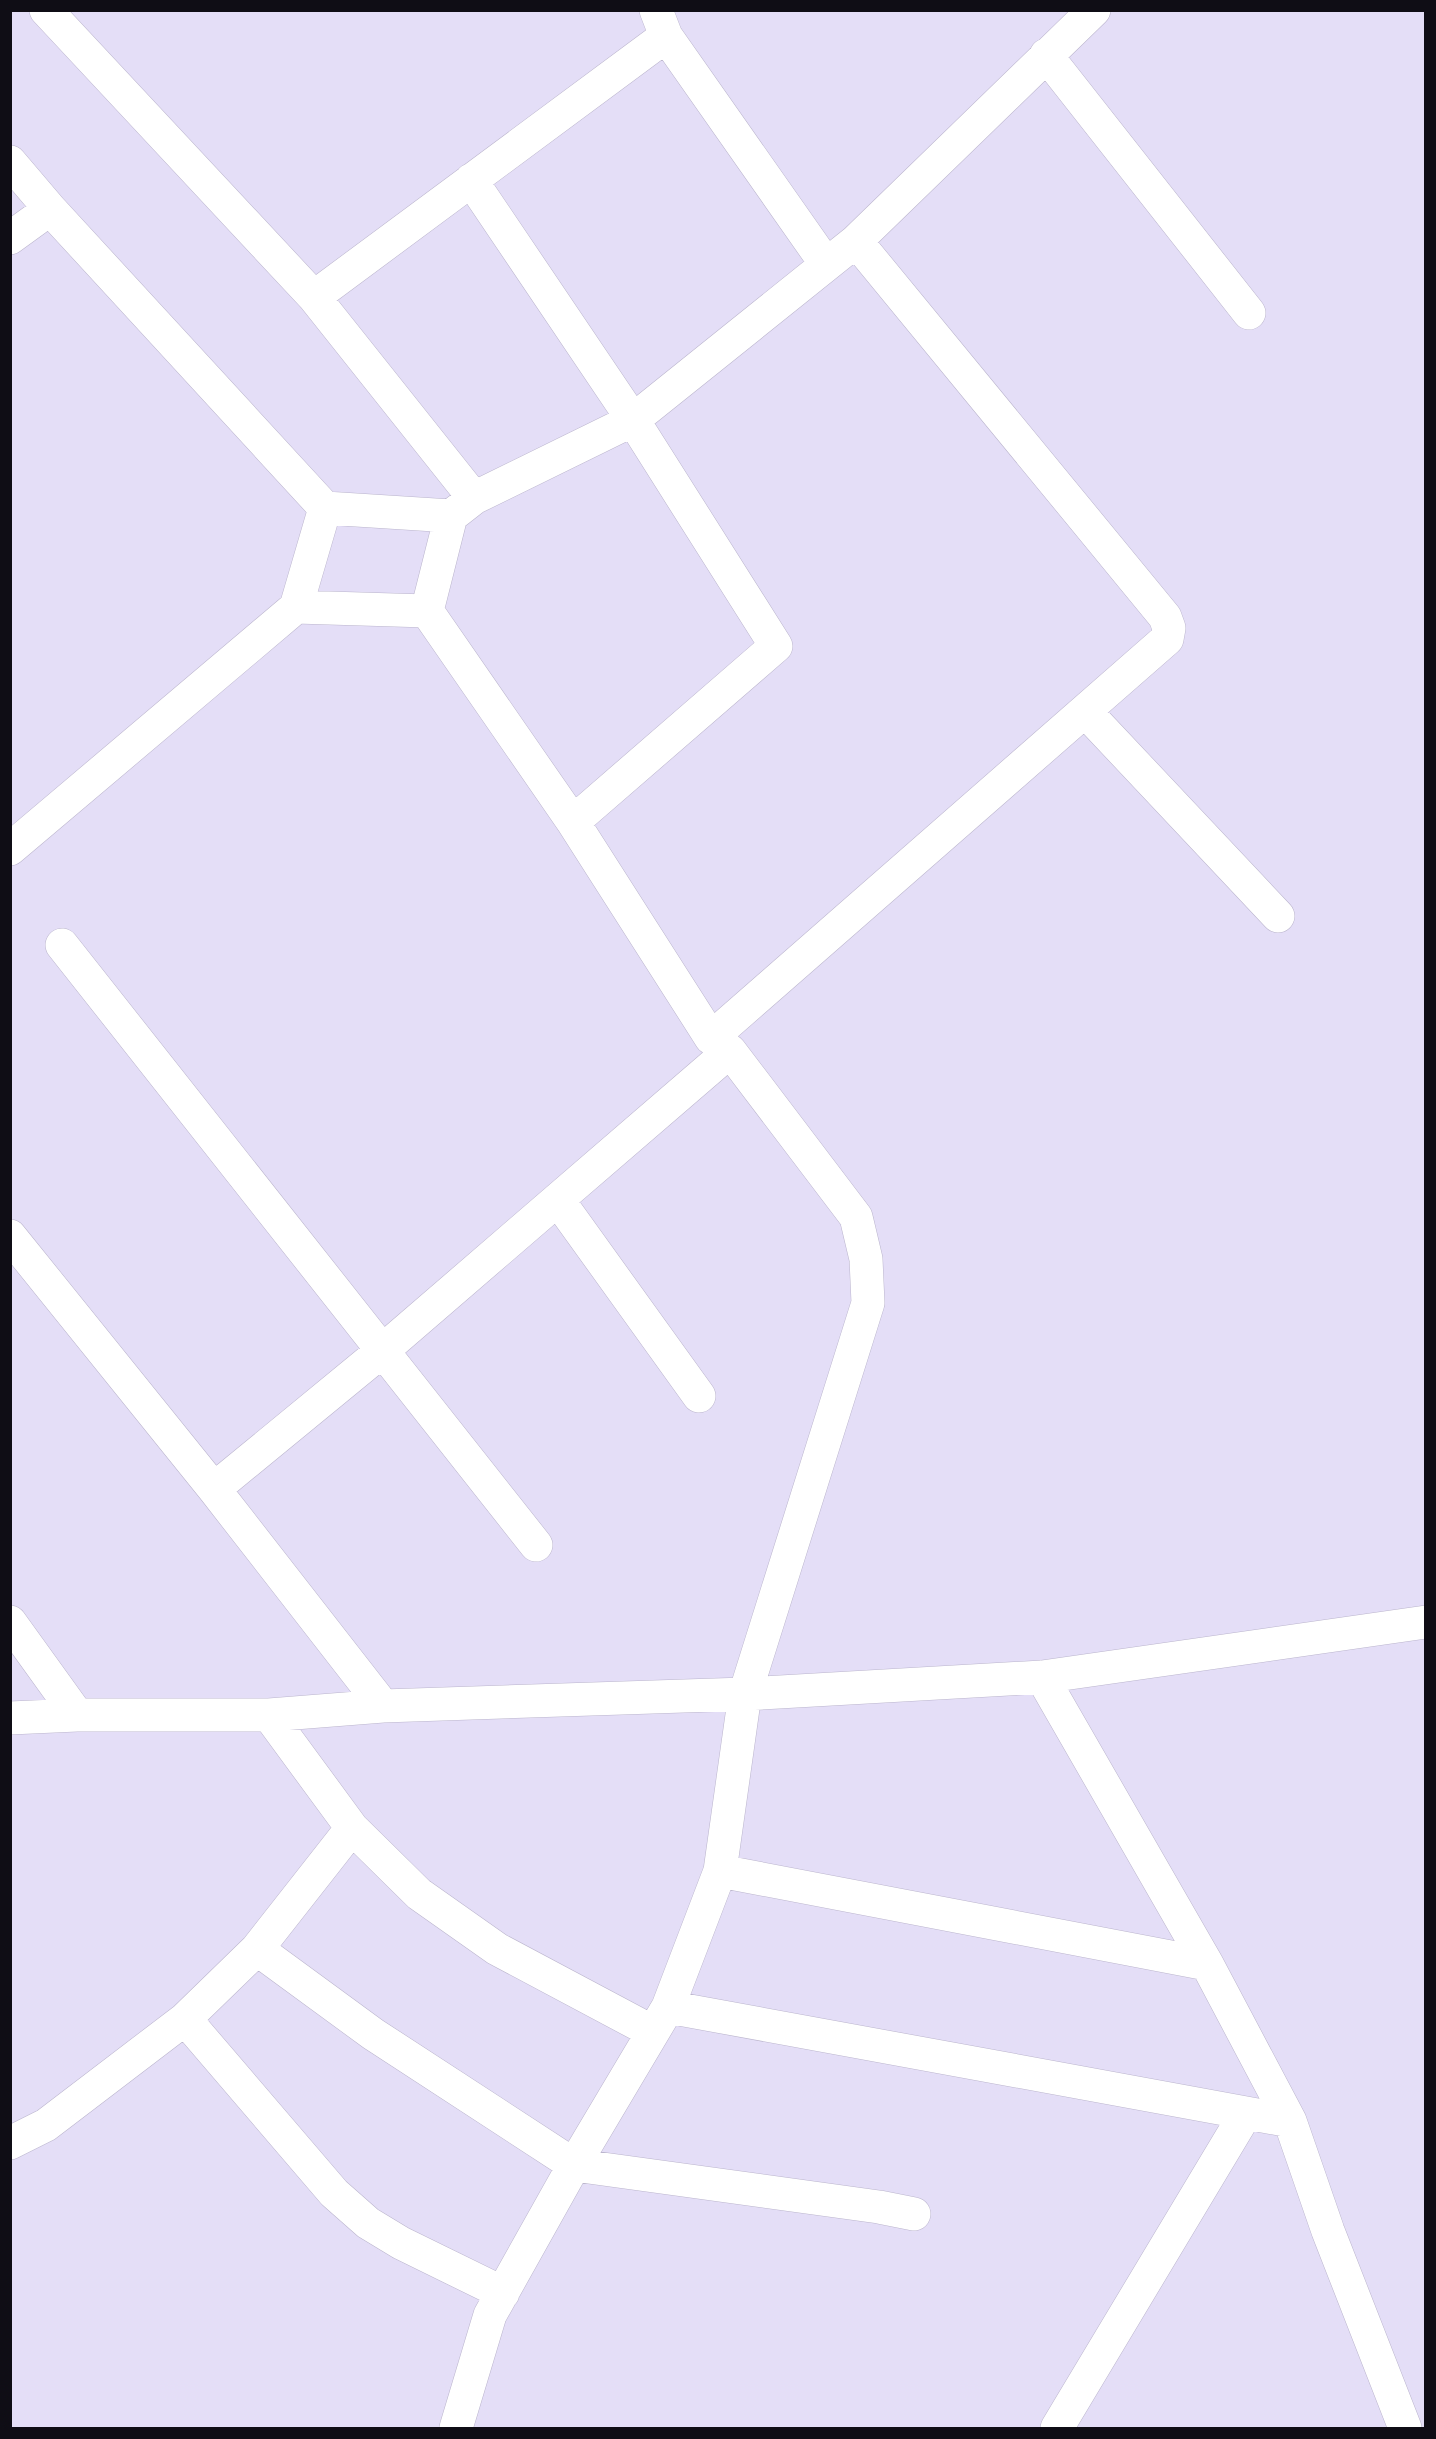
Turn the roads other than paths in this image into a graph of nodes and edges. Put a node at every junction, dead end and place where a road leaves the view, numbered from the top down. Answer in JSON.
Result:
{"nodes":[{"id":1,"x":46,"y":10,"type":"edge"},
{"id":2,"x":1094,"y":10,"type":"edge"},
{"id":3,"x":661,"y":23,"type":"edge"},
{"id":4,"x":1046,"y":55,"type":"junction"},
{"id":5,"x":10,"y":162,"type":"edge"},
{"id":6,"x":471,"y":180,"type":"junction"},
{"id":7,"x":50,"y":209,"type":"junction"},
{"id":8,"x":10,"y":238,"type":"edge"},
{"id":9,"x":856,"y":241,"type":"junction"},
{"id":10,"x":826,"y":264,"type":"junction"},
{"id":11,"x":314,"y":297,"type":"junction"},
{"id":12,"x":1249,"y":313,"type":"dead end"},
{"id":13,"x":633,"y":420,"type":"junction"},
{"id":14,"x":463,"y":507,"type":"junction"},
{"id":15,"x":325,"y":508,"type":"junction"},
{"id":16,"x":296,"y":607,"type":"junction"},
{"id":17,"x":427,"y":611,"type":"junction"},
{"id":18,"x":1085,"y":711,"type":"junction"},
{"id":19,"x":573,"y":822,"type":"junction"},
{"id":20,"x":10,"y":849,"type":"edge"},
{"id":21,"x":1278,"y":916,"type":"dead end"},
{"id":22,"x":62,"y":945,"type":"dead end"},
{"id":23,"x":721,"y":1045,"type":"junction"},
{"id":24,"x":558,"y":1200,"type":"junction"},
{"id":25,"x":10,"y":1236,"type":"edge"},
{"id":26,"x":382,"y":1351,"type":"junction"},
{"id":27,"x":699,"y":1396,"type":"dead end"},
{"id":28,"x":214,"y":1489,"type":"junction"},
{"id":29,"x":536,"y":1545,"type":"dead end"},
{"id":30,"x":10,"y":1622,"type":"edge"},
{"id":31,"x":1425,"y":1622,"type":"edge"},
{"id":32,"x":1042,"y":1677,"type":"junction"},
{"id":33,"x":745,"y":1694,"type":"junction"},
{"id":34,"x":383,"y":1706,"type":"junction"},
{"id":35,"x":77,"y":1715,"type":"junction"},
{"id":36,"x":269,"y":1715,"type":"junction"},
{"id":37,"x":10,"y":1718,"type":"edge"},
{"id":38,"x":352,"y":1828,"type":"junction"},
{"id":39,"x":720,"y":1871,"type":"junction"},
{"id":40,"x":257,"y":1949,"type":"junction"},
{"id":41,"x":1207,"y":1964,"type":"junction"},
{"id":42,"x":185,"y":2019,"type":"junction"},
{"id":43,"x":660,"y":2020,"type":"junction"},
{"id":44,"x":1246,"y":2113,"type":"junction"},
{"id":45,"x":1290,"y":2121,"type":"junction"},
{"id":46,"x":10,"y":2143,"type":"edge"},
{"id":47,"x":574,"y":2165,"type":"junction"},
{"id":48,"x":914,"y":2214,"type":"dead end"},
{"id":49,"x":502,"y":2293,"type":"junction"},
{"id":50,"x":456,"y":2428,"type":"edge"},
{"id":51,"x":1057,"y":2428,"type":"edge"},
{"id":52,"x":1405,"y":2428,"type":"edge"}],
"edges":[{"from":1,"to":11,"type":"street"},
{"from":2,"to":4,"type":"street"},
{"from":3,"to":6,"type":"street"},
{"from":3,"to":10,"type":"street"},
{"from":4,"to":9,"type":"street"},
{"from":4,"to":12,"type":"street"},
{"from":5,"to":7,"type":"street"},
{"from":6,"to":11,"type":"street"},
{"from":6,"to":13,"type":"street"},
{"from":7,"to":8,"type":"street"},
{"from":7,"to":15,"type":"street"},
{"from":9,"to":10,"type":"street"},
{"from":9,"to":18,"type":"street"},
{"from":10,"to":13,"type":"street"},
{"from":11,"to":14,"type":"street"},
{"from":13,"to":14,"type":"street"},
{"from":13,"to":19,"type":"street"},
{"from":14,"to":15,"type":"street"},
{"from":14,"to":17,"type":"street"},
{"from":15,"to":16,"type":"street"},
{"from":16,"to":17,"type":"street"},
{"from":16,"to":20,"type":"street"},
{"from":17,"to":19,"type":"street"},
{"from":18,"to":21,"type":"street"},
{"from":18,"to":23,"type":"street"},
{"from":19,"to":23,"type":"street"},
{"from":22,"to":26,"type":"street"},
{"from":23,"to":24,"type":"street"},
{"from":23,"to":33,"type":"street"},
{"from":24,"to":26,"type":"street"},
{"from":24,"to":27,"type":"street"},
{"from":25,"to":28,"type":"street"},
{"from":26,"to":28,"type":"street"},
{"from":26,"to":29,"type":"street"},
{"from":28,"to":34,"type":"street"},
{"from":30,"to":35,"type":"street"},
{"from":31,"to":32,"type":"street"},
{"from":32,"to":33,"type":"street"},
{"from":32,"to":41,"type":"street"},
{"from":33,"to":34,"type":"street"},
{"from":33,"to":39,"type":"street"},
{"from":34,"to":36,"type":"street"},
{"from":35,"to":36,"type":"street"},
{"from":35,"to":37,"type":"street"},
{"from":36,"to":38,"type":"street"},
{"from":38,"to":40,"type":"street"},
{"from":38,"to":43,"type":"street"},
{"from":39,"to":41,"type":"street"},
{"from":39,"to":43,"type":"street"},
{"from":40,"to":42,"type":"street"},
{"from":40,"to":47,"type":"street"},
{"from":41,"to":45,"type":"street"},
{"from":42,"to":46,"type":"street"},
{"from":42,"to":49,"type":"street"},
{"from":43,"to":44,"type":"street"},
{"from":43,"to":47,"type":"street"},
{"from":44,"to":45,"type":"street"},
{"from":44,"to":51,"type":"street"},
{"from":45,"to":52,"type":"street"},
{"from":47,"to":48,"type":"street"},
{"from":47,"to":49,"type":"street"},
{"from":49,"to":50,"type":"street"}]}
